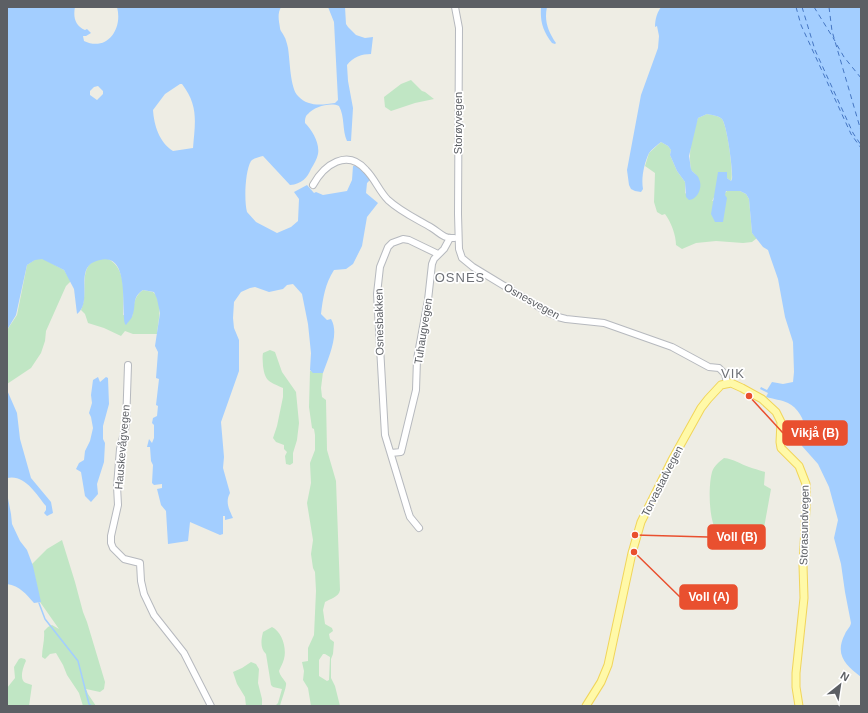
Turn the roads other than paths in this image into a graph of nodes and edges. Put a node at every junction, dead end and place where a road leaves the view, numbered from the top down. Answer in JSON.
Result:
{"nodes":[{"id":1,"x":455,"y":7,"type":"edge"},
{"id":2,"x":313,"y":185,"type":"dead end"},
{"id":3,"x":450,"y":238,"type":"junction"},
{"id":4,"x":459,"y":239,"type":"junction"},
{"id":5,"x":438,"y":254,"type":"junction"},
{"id":6,"x":128,"y":365,"type":"dead end"},
{"id":7,"x":727,"y":383,"type":"junction"},
{"id":8,"x":391,"y":453,"type":"junction"},
{"id":9,"x":419,"y":528,"type":"dead end"},
{"id":10,"x":211,"y":706,"type":"edge"},
{"id":11,"x":586,"y":706,"type":"edge"},
{"id":12,"x":799,"y":706,"type":"edge"}],
"edges":[{"from":1,"to":4,"type":"street","name":"Storøyvegen"},
{"from":2,"to":3,"type":"street"},
{"from":3,"to":4,"type":"street"},
{"from":3,"to":5,"type":"street","name":"Tuhaugvegen"},
{"from":4,"to":7,"type":"street","name":"Osnesvegen"},
{"from":5,"to":8,"type":"street","name":"Tuhaugvegen"},
{"from":5,"to":8,"type":"street","name":"Osnesbakken"},
{"from":6,"to":10,"type":"street","name":"Hauskevågvegen"},
{"from":7,"to":11,"type":"main road","name":"Torvastadvegen"},
{"from":7,"to":12,"type":"main road","name":"Storasundvegen"},
{"from":8,"to":9,"type":"street","name":"Osnesbakken"}]}
